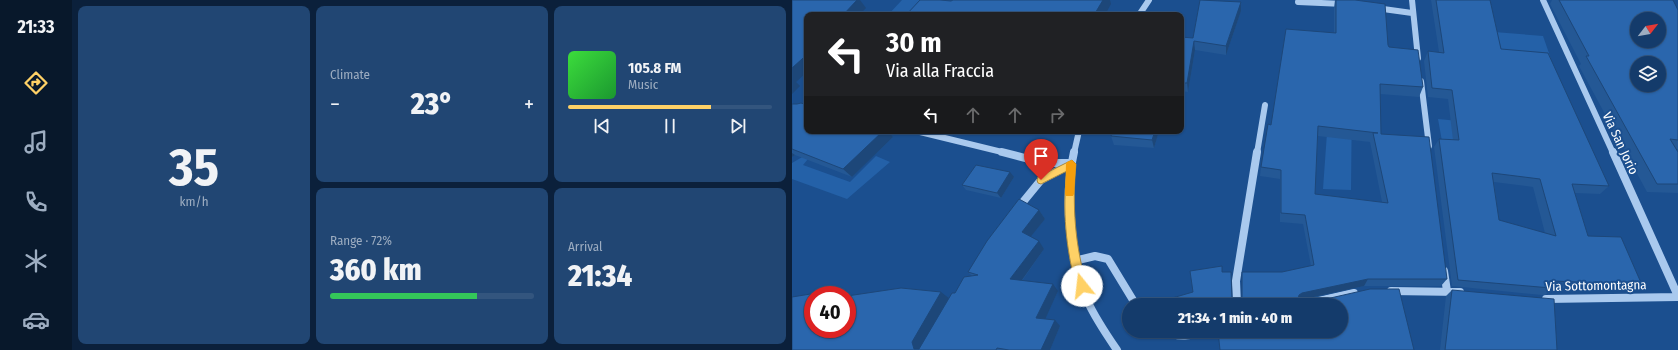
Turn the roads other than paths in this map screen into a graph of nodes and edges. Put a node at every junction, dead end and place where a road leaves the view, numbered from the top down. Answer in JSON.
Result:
{"nodes":[{"id":1,"x":1149,"y":0,"type":"edge"},
{"id":2,"x":1409,"y":0,"type":"edge"},
{"id":3,"x":1543,"y":0,"type":"edge"},
{"id":4,"x":1298,"y":2,"type":"dead end"},
{"id":5,"x":1349,"y":5,"type":"edge"},
{"id":6,"x":1373,"y":8,"type":"edge"},
{"id":7,"x":1141,"y":12,"type":"edge"},
{"id":8,"x":1412,"y":12,"type":"junction"},
{"id":9,"x":1418,"y":65,"type":"edge"},
{"id":10,"x":1420,"y":73,"type":"edge"},
{"id":11,"x":1265,"y":105,"type":"dead end"},
{"id":12,"x":928,"y":134,"type":"edge"},
{"id":13,"x":1079,"y":134,"type":"edge"},
{"id":14,"x":1429,"y":151,"type":"edge"},
{"id":15,"x":1072,"y":164,"type":"junction"},
{"id":16,"x":1014,"y":213,"type":"edge"},
{"id":17,"x":1443,"y":260,"type":"edge"},
{"id":18,"x":1074,"y":261,"type":"junction"},
{"id":19,"x":1365,"y":291,"type":"edge"},
{"id":20,"x":1380,"y":291,"type":"edge"},
{"id":21,"x":1447,"y":291,"type":"junction"},
{"id":22,"x":1470,"y":293,"type":"edge"},
{"id":23,"x":1678,"y":296,"type":"edge"},
{"id":24,"x":1132,"y":298,"type":"edge"},
{"id":25,"x":1237,"y":298,"type":"edge"},
{"id":26,"x":1328,"y":298,"type":"edge"},
{"id":27,"x":1534,"y":299,"type":"edge"},
{"id":28,"x":1117,"y":350,"type":"edge"}],
"edges":[{"from":1,"to":7,"type":"street"},
{"from":2,"to":8,"type":"street"},
{"from":3,"to":23,"type":"street","name":"Via San Jorio"},
{"from":4,"to":5,"type":"street"},
{"from":6,"to":8,"type":"street"},
{"from":8,"to":9,"type":"street"},
{"from":10,"to":14,"type":"street"},
{"from":11,"to":25,"type":"street"},
{"from":12,"to":15,"type":"street"},
{"from":13,"to":15,"type":"street"},
{"from":15,"to":16,"type":"street"},
{"from":15,"to":18,"type":"street"},
{"from":17,"to":21,"type":"street"},
{"from":18,"to":24,"type":"street"},
{"from":18,"to":28,"type":"street"},
{"from":19,"to":26,"type":"street"},
{"from":20,"to":21,"type":"street"},
{"from":21,"to":22,"type":"street"},
{"from":23,"to":27,"type":"street","name":"Via Sottomontagna"}]}
